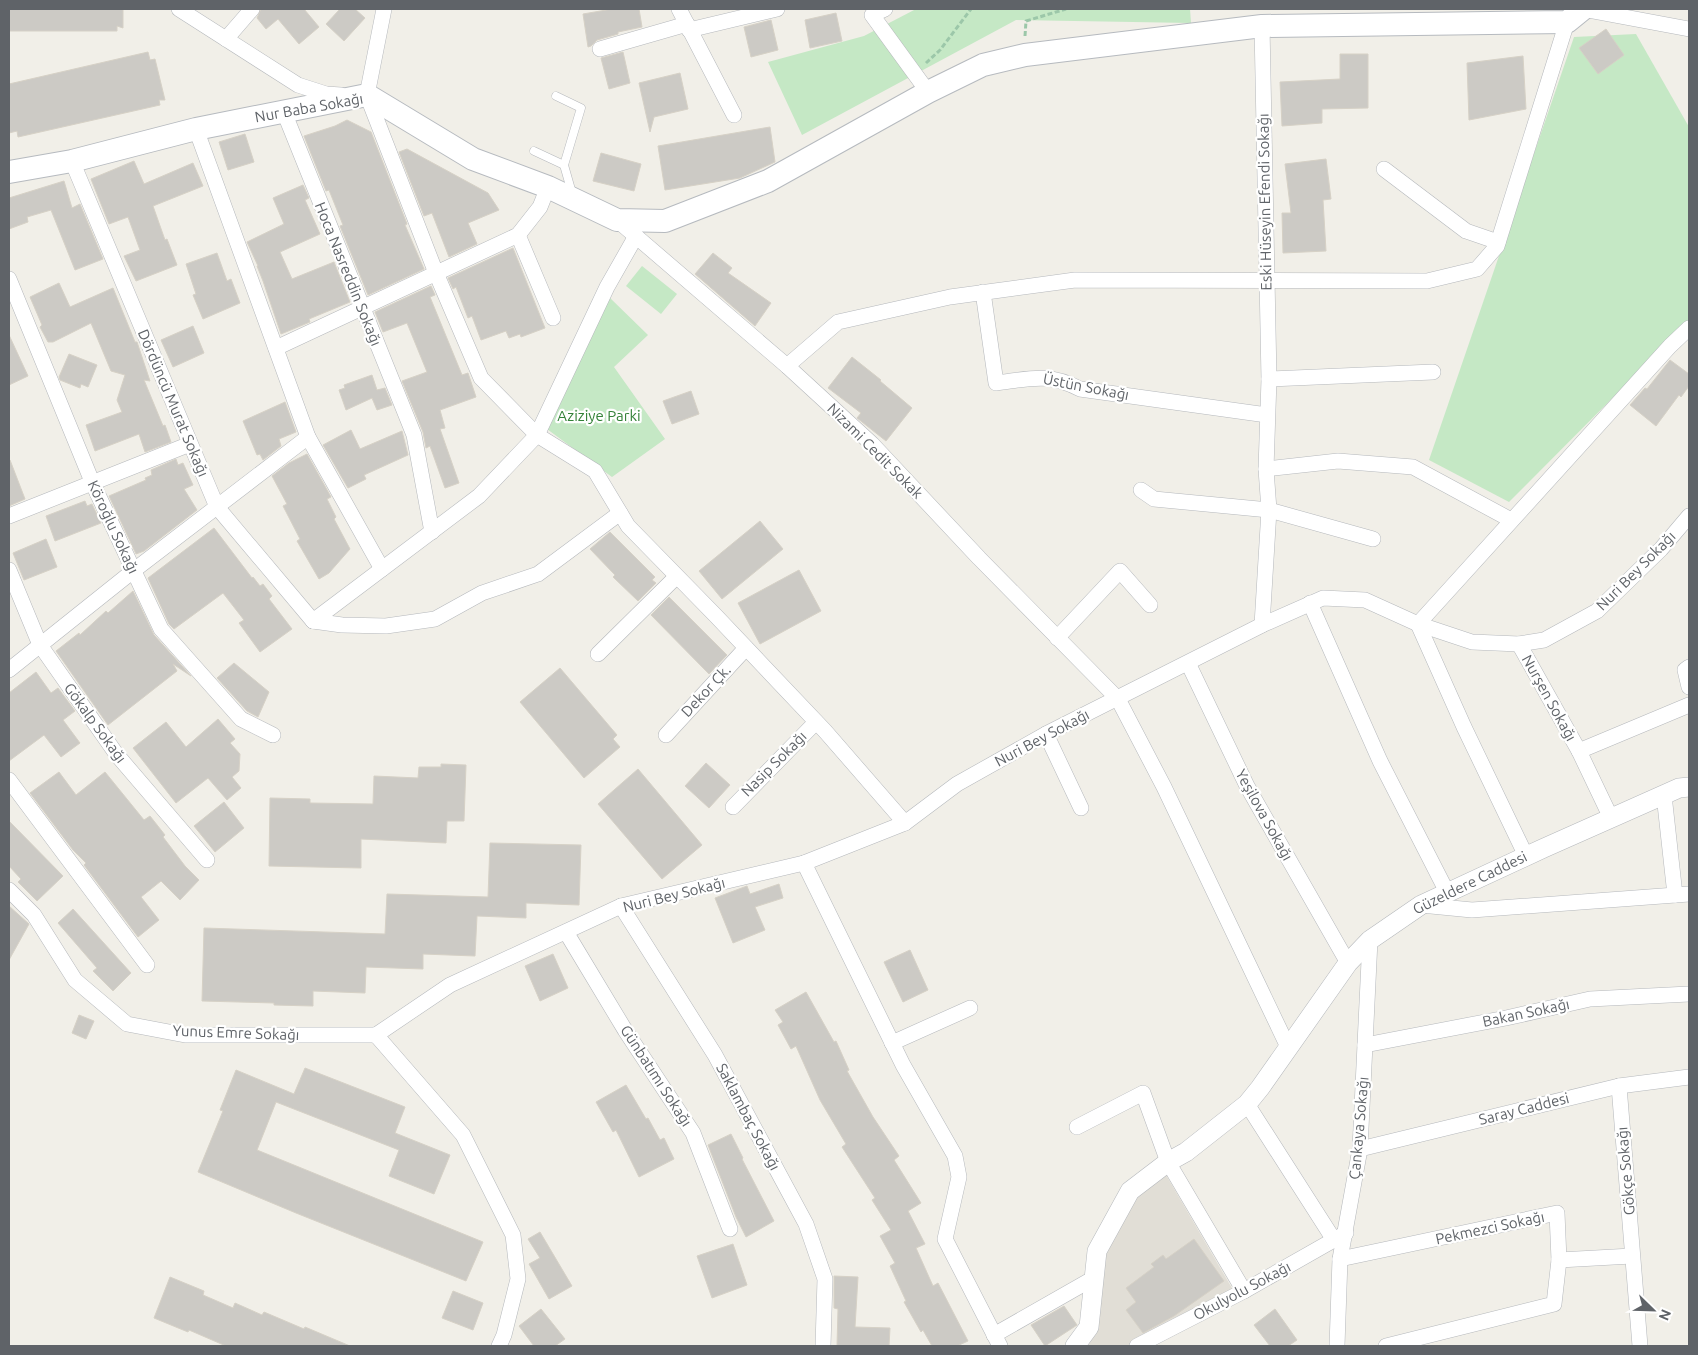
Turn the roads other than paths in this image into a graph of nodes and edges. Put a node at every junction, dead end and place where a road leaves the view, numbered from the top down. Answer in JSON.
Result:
{"nodes":[{"id":1,"x":179,"y":9,"type":"edge"},
{"id":2,"x":252,"y":9,"type":"edge"},
{"id":3,"x":679,"y":9,"type":"edge"},
{"id":4,"x":777,"y":9,"type":"edge"},
{"id":5,"x":380,"y":11,"type":"edge"},
{"id":6,"x":873,"y":11,"type":"edge"},
{"id":7,"x":1577,"y":13,"type":"edge"},
{"id":8,"x":1262,"y":26,"type":"junction"},
{"id":9,"x":688,"y":27,"type":"junction"},
{"id":10,"x":1689,"y":29,"type":"edge"},
{"id":11,"x":226,"y":39,"type":"junction"},
{"id":12,"x":600,"y":49,"type":"dead end"},
{"id":13,"x":921,"y":83,"type":"junction"},
{"id":14,"x":367,"y":95,"type":"junction"},
{"id":15,"x":556,"y":96,"type":"dead end"},
{"id":16,"x":284,"y":112,"type":"junction"},
{"id":17,"x":734,"y":115,"type":"dead end"},
{"id":18,"x":196,"y":129,"type":"junction"},
{"id":19,"x":534,"y":151,"type":"dead end"},
{"id":20,"x":72,"y":161,"type":"junction"},
{"id":21,"x":564,"y":165,"type":"junction"},
{"id":22,"x":1384,"y":169,"type":"dead end"},
{"id":23,"x":9,"y":172,"type":"edge"},
{"id":24,"x":548,"y":187,"type":"junction"},
{"id":25,"x":574,"y":199,"type":"junction"},
{"id":26,"x":617,"y":220,"type":"junction"},
{"id":27,"x":518,"y":234,"type":"junction"},
{"id":28,"x":636,"y":236,"type":"junction"},
{"id":29,"x":1498,"y":242,"type":"junction"},
{"id":30,"x":436,"y":273,"type":"junction"},
{"id":31,"x":9,"y":280,"type":"edge"},
{"id":32,"x":1266,"y":280,"type":"junction"},
{"id":33,"x":982,"y":292,"type":"junction"},
{"id":34,"x":362,"y":308,"type":"junction"},
{"id":35,"x":553,"y":318,"type":"dead end"},
{"id":36,"x":1689,"y":328,"type":"edge"},
{"id":37,"x":276,"y":348,"type":"junction"},
{"id":38,"x":787,"y":366,"type":"junction"},
{"id":39,"x":1433,"y":372,"type":"dead end"},
{"id":40,"x":1269,"y":379,"type":"junction"},
{"id":41,"x":1267,"y":416,"type":"junction"},
{"id":42,"x":538,"y":435,"type":"junction"},
{"id":43,"x":308,"y":438,"type":"junction"},
{"id":44,"x":190,"y":444,"type":"junction"},
{"id":45,"x":1266,"y":468,"type":"junction"},
{"id":46,"x":93,"y":484,"type":"junction"},
{"id":47,"x":1141,"y":490,"type":"dead end"},
{"id":48,"x":217,"y":507,"type":"junction"},
{"id":49,"x":1269,"y":510,"type":"junction"},
{"id":50,"x":620,"y":514,"type":"junction"},
{"id":51,"x":9,"y":516,"type":"edge"},
{"id":52,"x":1689,"y":516,"type":"edge"},
{"id":53,"x":1510,"y":520,"type":"junction"},
{"id":54,"x":432,"y":532,"type":"junction"},
{"id":55,"x":1374,"y":539,"type":"dead end"},
{"id":56,"x":382,"y":569,"type":"junction"},
{"id":57,"x":9,"y":570,"type":"edge"},
{"id":58,"x":133,"y":571,"type":"junction"},
{"id":59,"x":676,"y":577,"type":"junction"},
{"id":60,"x":1150,"y":604,"type":"dead end"},
{"id":61,"x":1310,"y":604,"type":"junction"},
{"id":62,"x":314,"y":621,"type":"junction"},
{"id":63,"x":1418,"y":624,"type":"junction"},
{"id":64,"x":1262,"y":625,"type":"junction"},
{"id":65,"x":1057,"y":638,"type":"junction"},
{"id":66,"x":1519,"y":644,"type":"junction"},
{"id":67,"x":40,"y":646,"type":"junction"},
{"id":68,"x":746,"y":648,"type":"junction"},
{"id":69,"x":598,"y":654,"type":"dead end"},
{"id":70,"x":1188,"y":663,"type":"junction"},
{"id":71,"x":1687,"y":669,"type":"edge"},
{"id":72,"x":9,"y":670,"type":"edge"},
{"id":73,"x":1689,"y":687,"type":"edge"},
{"id":74,"x":1118,"y":699,"type":"junction"},
{"id":75,"x":1689,"y":705,"type":"edge"},
{"id":76,"x":816,"y":722,"type":"junction"},
{"id":77,"x":1046,"y":734,"type":"junction"},
{"id":78,"x":666,"y":735,"type":"dead end"},
{"id":79,"x":273,"y":736,"type":"dead end"},
{"id":80,"x":1578,"y":751,"type":"junction"},
{"id":81,"x":9,"y":780,"type":"edge"},
{"id":82,"x":1689,"y":787,"type":"edge"},
{"id":83,"x":1664,"y":795,"type":"junction"},
{"id":84,"x":733,"y":807,"type":"dead end"},
{"id":85,"x":1081,"y":808,"type":"dead end"},
{"id":86,"x":1611,"y":818,"type":"junction"},
{"id":87,"x":905,"y":823,"type":"junction"},
{"id":88,"x":1526,"y":856,"type":"junction"},
{"id":89,"x":207,"y":860,"type":"dead end"},
{"id":90,"x":804,"y":863,"type":"junction"},
{"id":91,"x":9,"y":890,"type":"edge"},
{"id":92,"x":1448,"y":892,"type":"junction"},
{"id":93,"x":1682,"y":894,"type":"edge"},
{"id":94,"x":1421,"y":905,"type":"junction"},
{"id":95,"x":621,"y":906,"type":"junction"},
{"id":96,"x":566,"y":932,"type":"junction"},
{"id":97,"x":1370,"y":940,"type":"junction"},
{"id":98,"x":1348,"y":963,"type":"junction"},
{"id":99,"x":147,"y":965,"type":"dead end"},
{"id":100,"x":1689,"y":994,"type":"edge"},
{"id":101,"x":970,"y":1008,"type":"dead end"},
{"id":102,"x":376,"y":1035,"type":"junction"},
{"id":103,"x":892,"y":1043,"type":"junction"},
{"id":104,"x":1365,"y":1045,"type":"junction"},
{"id":105,"x":1288,"y":1047,"type":"junction"},
{"id":106,"x":1689,"y":1077,"type":"edge"},
{"id":107,"x":1619,"y":1086,"type":"junction"},
{"id":108,"x":1247,"y":1104,"type":"junction"},
{"id":109,"x":1077,"y":1127,"type":"dead end"},
{"id":110,"x":1360,"y":1149,"type":"junction"},
{"id":111,"x":1168,"y":1162,"type":"junction"},
{"id":112,"x":730,"y":1229,"type":"dead end"},
{"id":113,"x":1340,"y":1237,"type":"junction"},
{"id":114,"x":1632,"y":1256,"type":"junction"},
{"id":115,"x":1340,"y":1259,"type":"junction"},
{"id":116,"x":1559,"y":1260,"type":"junction"},
{"id":117,"x":1094,"y":1278,"type":"junction"},
{"id":118,"x":1244,"y":1291,"type":"junction"},
{"id":119,"x":997,"y":1341,"type":"edge"},
{"id":120,"x":505,"y":1342,"type":"edge"},
{"id":121,"x":823,"y":1346,"type":"edge"},
{"id":122,"x":1075,"y":1346,"type":"edge"},
{"id":123,"x":1137,"y":1346,"type":"edge"},
{"id":124,"x":1337,"y":1346,"type":"edge"},
{"id":125,"x":1386,"y":1346,"type":"edge"},
{"id":126,"x":1640,"y":1346,"type":"edge"}],
"edges":[{"from":1,"to":11,"type":"street"},
{"from":2,"to":11,"type":"street"},
{"from":3,"to":9,"type":"street"},
{"from":4,"to":9,"type":"street"},
{"from":5,"to":14,"type":"street"},
{"from":6,"to":13,"type":"street"},
{"from":7,"to":8,"type":"main road"},
{"from":7,"to":10,"type":"street"},
{"from":7,"to":29,"type":"street"},
{"from":8,"to":13,"type":"main road"},
{"from":8,"to":32,"type":"street","name":"Eski Hüseyin Efendi Sokağı"},
{"from":9,"to":12,"type":"street"},
{"from":9,"to":17,"type":"street"},
{"from":11,"to":14,"type":"street"},
{"from":13,"to":26,"type":"main road"},
{"from":14,"to":16,"type":"main road","name":"Nur Baba Sokağı"},
{"from":14,"to":24,"type":"main road","name":"Nur Baba Sokağı"},
{"from":14,"to":30,"type":"street"},
{"from":15,"to":21,"type":"lane"},
{"from":16,"to":18,"type":"main road","name":"Nur Baba Sokağı"},
{"from":16,"to":34,"type":"street","name":"Hoca Nasreddin Sokağı"},
{"from":18,"to":20,"type":"main road","name":"Nur Baba Sokağı"},
{"from":18,"to":37,"type":"street"},
{"from":19,"to":21,"type":"lane"},
{"from":20,"to":23,"type":"main road","name":"Nur Baba Sokağı"},
{"from":20,"to":44,"type":"street","name":"Dördüncü Murat Sokağı"},
{"from":21,"to":25,"type":"lane"},
{"from":22,"to":29,"type":"street"},
{"from":24,"to":25,"type":"main road","name":"Nur Baba Sokağı"},
{"from":24,"to":27,"type":"street"},
{"from":25,"to":26,"type":"main road","name":"Nur Baba Sokağı"},
{"from":26,"to":28,"type":"street","name":"Nizami Cedit Sokak"},
{"from":27,"to":30,"type":"street"},
{"from":27,"to":35,"type":"street"},
{"from":28,"to":38,"type":"street","name":"Nizami Cedit Sokak"},
{"from":28,"to":42,"type":"street"},
{"from":29,"to":32,"type":"street"},
{"from":30,"to":34,"type":"street"},
{"from":30,"to":42,"type":"street"},
{"from":31,"to":46,"type":"street","name":"Köroğlu Sokağı"},
{"from":32,"to":33,"type":"street"},
{"from":32,"to":40,"type":"street","name":"Eski Hüseyin Efendi Sokağı"},
{"from":33,"to":38,"type":"street"},
{"from":33,"to":41,"type":"street","name":"Üstün Sokağı"},
{"from":34,"to":37,"type":"street"},
{"from":34,"to":54,"type":"street","name":"Hoca Nasreddin Sokağı"},
{"from":36,"to":53,"type":"street"},
{"from":37,"to":43,"type":"street"},
{"from":38,"to":65,"type":"street","name":"Nizami Cedit Sokak"},
{"from":39,"to":40,"type":"street"},
{"from":40,"to":41,"type":"street","name":"Eski Hüseyin Efendi Sokağı"},
{"from":41,"to":45,"type":"street","name":"Eski Hüseyin Efendi Sokağı"},
{"from":42,"to":50,"type":"street"},
{"from":42,"to":54,"type":"street"},
{"from":43,"to":48,"type":"street"},
{"from":43,"to":56,"type":"street"},
{"from":44,"to":46,"type":"street"},
{"from":44,"to":48,"type":"street","name":"Dördüncü Murat Sokağı"},
{"from":45,"to":49,"type":"street","name":"Eski Hüseyin Efendi Sokağı"},
{"from":45,"to":53,"type":"street"},
{"from":46,"to":51,"type":"street"},
{"from":46,"to":58,"type":"street","name":"Köroğlu Sokağı"},
{"from":47,"to":49,"type":"street"},
{"from":48,"to":58,"type":"street"},
{"from":48,"to":62,"type":"street","name":"Dördüncü Murat Sokağı"},
{"from":49,"to":55,"type":"street"},
{"from":49,"to":64,"type":"street","name":"Eski Hüseyin Efendi Sokağı"},
{"from":50,"to":59,"type":"street"},
{"from":50,"to":62,"type":"street"},
{"from":52,"to":66,"type":"street","name":"Nuri Bey Sokağı"},
{"from":53,"to":63,"type":"street"},
{"from":54,"to":56,"type":"street"},
{"from":56,"to":62,"type":"street"},
{"from":57,"to":67,"type":"street","name":"Gökalp Sokağı"},
{"from":58,"to":67,"type":"street"},
{"from":58,"to":79,"type":"street","name":"Köroğlu Sokağı"},
{"from":59,"to":68,"type":"street"},
{"from":59,"to":69,"type":"street"},
{"from":60,"to":65,"type":"street"},
{"from":61,"to":63,"type":"street","name":"Nuri Bey Sokağı"},
{"from":61,"to":64,"type":"street","name":"Nuri Bey Sokağı"},
{"from":61,"to":92,"type":"street"},
{"from":63,"to":66,"type":"street","name":"Nuri Bey Sokağı"},
{"from":63,"to":88,"type":"street"},
{"from":64,"to":70,"type":"street","name":"Nuri Bey Sokağı"},
{"from":65,"to":74,"type":"street","name":"Nizami Cedit Sokak"},
{"from":66,"to":80,"type":"street","name":"Nurşen Sokağı"},
{"from":67,"to":72,"type":"street"},
{"from":67,"to":89,"type":"street","name":"Gökalp Sokağı"},
{"from":68,"to":76,"type":"street"},
{"from":68,"to":78,"type":"street","name":"Dekor Çk."},
{"from":70,"to":74,"type":"street","name":"Nuri Bey Sokağı"},
{"from":70,"to":98,"type":"street","name":"Yeşilova Sokağı"},
{"from":71,"to":73,"type":"street"},
{"from":74,"to":77,"type":"street","name":"Nuri Bey Sokağı"},
{"from":74,"to":105,"type":"street","name":"Nizami Cedit Sokak"},
{"from":75,"to":80,"type":"street"},
{"from":76,"to":84,"type":"street","name":"Nasip Sokağı"},
{"from":76,"to":87,"type":"street"},
{"from":77,"to":85,"type":"street"},
{"from":77,"to":87,"type":"street","name":"Nuri Bey Sokağı"},
{"from":80,"to":86,"type":"street","name":"Nurşen Sokağı"},
{"from":81,"to":99,"type":"street"},
{"from":82,"to":83,"type":"street","name":"Güzeldere Caddesi"},
{"from":83,"to":86,"type":"street","name":"Güzeldere Caddesi"},
{"from":83,"to":93,"type":"street"},
{"from":86,"to":88,"type":"street","name":"Güzeldere Caddesi"},
{"from":87,"to":90,"type":"street","name":"Nuri Bey Sokağı"},
{"from":88,"to":92,"type":"street","name":"Güzeldere Caddesi"},
{"from":90,"to":95,"type":"street","name":"Nuri Bey Sokağı"},
{"from":90,"to":103,"type":"street"},
{"from":91,"to":102,"type":"street","name":"Yunus Emre Sokağı"},
{"from":92,"to":94,"type":"street","name":"Güzeldere Caddesi"},
{"from":93,"to":94,"type":"street"},
{"from":94,"to":97,"type":"street","name":"Güzeldere Caddesi"},
{"from":95,"to":96,"type":"street","name":"Nuri Bey Sokağı"},
{"from":95,"to":121,"type":"street","name":"Saklambaç Sokağı"},
{"from":96,"to":102,"type":"street","name":"Nuri Bey Sokağı"},
{"from":96,"to":112,"type":"street","name":"Günbatımı Sokağı"},
{"from":97,"to":98,"type":"street","name":"Güzeldere Caddesi"},
{"from":97,"to":104,"type":"street","name":"Çankaya Sokağı"},
{"from":98,"to":105,"type":"street","name":"Güzeldere Caddesi"},
{"from":100,"to":104,"type":"street","name":"Bakan Sokağı"},
{"from":101,"to":103,"type":"street"},
{"from":102,"to":120,"type":"street"},
{"from":103,"to":119,"type":"street"},
{"from":104,"to":110,"type":"street","name":"Çankaya Sokağı"},
{"from":105,"to":108,"type":"street","name":"Güzeldere Caddesi"},
{"from":106,"to":107,"type":"street","name":"Saray Caddesi"},
{"from":107,"to":110,"type":"street","name":"Saray Caddesi"},
{"from":107,"to":114,"type":"street","name":"Gökçe Sokağı"},
{"from":108,"to":111,"type":"street","name":"Güzeldere Caddesi"},
{"from":108,"to":113,"type":"street"},
{"from":109,"to":111,"type":"street"},
{"from":110,"to":113,"type":"street","name":"Çankaya Sokağı"},
{"from":111,"to":117,"type":"street","name":"Güzeldere Caddesi"},
{"from":111,"to":118,"type":"street"},
{"from":113,"to":115,"type":"street","name":"Çankaya Sokağı"},
{"from":113,"to":118,"type":"street","name":"Okulyolu Sokağı"},
{"from":114,"to":116,"type":"street"},
{"from":114,"to":126,"type":"street","name":"Gökçe Sokağı"},
{"from":115,"to":116,"type":"street","name":"Pekmezci Sokağı"},
{"from":115,"to":124,"type":"street","name":"Çankaya Sokağı"},
{"from":116,"to":125,"type":"street","name":"Pekmezci Sokağı"},
{"from":117,"to":119,"type":"street"},
{"from":117,"to":122,"type":"street","name":"Güzeldere Caddesi"},
{"from":118,"to":123,"type":"street","name":"Okulyolu Sokağı"}]}
